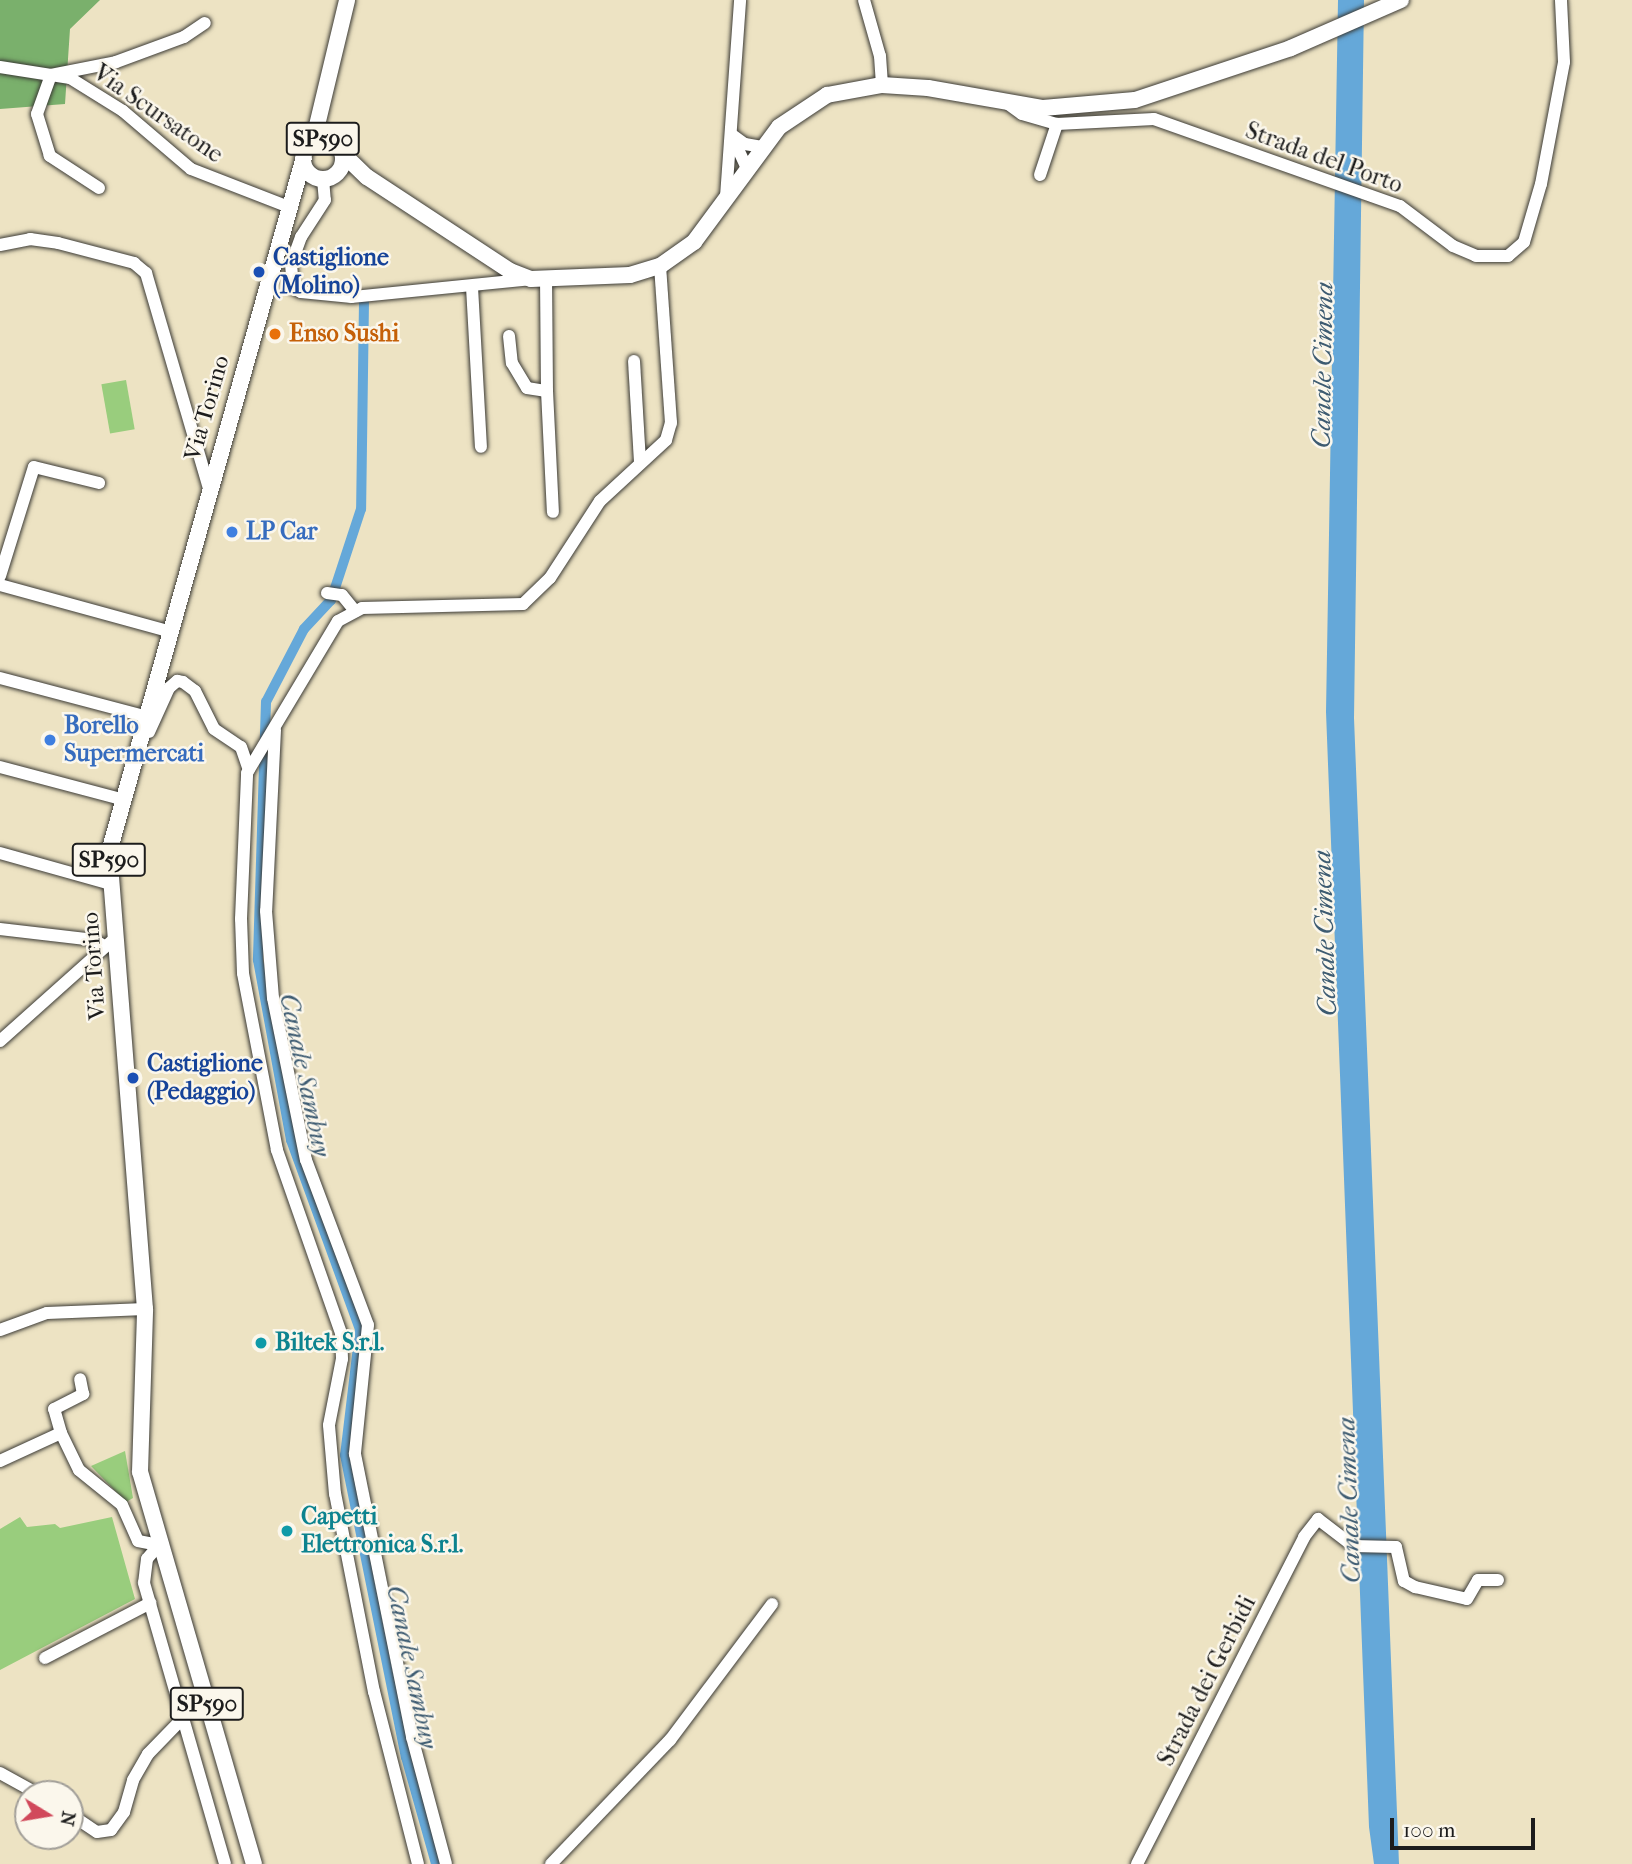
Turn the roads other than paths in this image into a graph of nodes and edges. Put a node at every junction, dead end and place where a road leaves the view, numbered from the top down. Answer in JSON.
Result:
{"nodes":[{"id":1,"x":347,"y":0,"type":"edge"},
{"id":2,"x":740,"y":0,"type":"edge"},
{"id":3,"x":864,"y":0,"type":"edge"},
{"id":4,"x":1561,"y":0,"type":"edge"},
{"id":5,"x":1398,"y":1,"type":"edge"},
{"id":6,"x":205,"y":23,"type":"dead end"},
{"id":7,"x":0,"y":67,"type":"edge"},
{"id":8,"x":51,"y":75,"type":"junction"},
{"id":9,"x":882,"y":85,"type":"junction"},
{"id":10,"x":1008,"y":104,"type":"junction"},
{"id":11,"x":321,"y":114,"type":"junction"},
{"id":12,"x":1094,"y":114,"type":"junction"},
{"id":13,"x":1057,"y":124,"type":"junction"},
{"id":14,"x":731,"y":134,"type":"junction"},
{"id":15,"x":330,"y":140,"type":"junction"},
{"id":16,"x":313,"y":142,"type":"junction"},
{"id":17,"x":762,"y":147,"type":"junction"},
{"id":18,"x":727,"y":151,"type":"junction"},
{"id":19,"x":343,"y":154,"type":"junction"},
{"id":20,"x":303,"y":157,"type":"junction"},
{"id":21,"x":746,"y":170,"type":"junction"},
{"id":22,"x":1040,"y":175,"type":"dead end"},
{"id":23,"x":323,"y":176,"type":"junction"},
{"id":24,"x":368,"y":177,"type":"junction"},
{"id":25,"x":99,"y":188,"type":"dead end"},
{"id":26,"x":726,"y":197,"type":"junction"},
{"id":27,"x":291,"y":201,"type":"junction"},
{"id":28,"x":0,"y":245,"type":"edge"},
{"id":29,"x":660,"y":266,"type":"junction"},
{"id":30,"x":538,"y":279,"type":"junction"},
{"id":31,"x":472,"y":287,"type":"junction"},
{"id":32,"x":509,"y":336,"type":"dead end"},
{"id":33,"x":634,"y":362,"type":"dead end"},
{"id":34,"x":547,"y":391,"type":"junction"},
{"id":35,"x":481,"y":447,"type":"dead end"},
{"id":36,"x":640,"y":461,"type":"junction"},
{"id":37,"x":99,"y":483,"type":"dead end"},
{"id":38,"x":209,"y":489,"type":"junction"},
{"id":39,"x":553,"y":512,"type":"dead end"},
{"id":40,"x":6,"y":533,"type":"edge"},
{"id":41,"x":0,"y":576,"type":"edge"},
{"id":42,"x":0,"y":584,"type":"edge"},
{"id":43,"x":327,"y":593,"type":"dead end"},
{"id":44,"x":355,"y":611,"type":"junction"},
{"id":45,"x":168,"y":631,"type":"junction"},
{"id":46,"x":0,"y":678,"type":"edge"},
{"id":47,"x":144,"y":716,"type":"junction"},
{"id":48,"x":275,"y":727,"type":"junction"},
{"id":49,"x":134,"y":753,"type":"junction"},
{"id":50,"x":252,"y":765,"type":"junction"},
{"id":51,"x":0,"y":767,"type":"edge"},
{"id":52,"x":121,"y":799,"type":"junction"},
{"id":53,"x":0,"y":853,"type":"edge"},
{"id":54,"x":110,"y":884,"type":"junction"},
{"id":55,"x":0,"y":929,"type":"edge"},
{"id":56,"x":109,"y":942,"type":"junction"},
{"id":57,"x":0,"y":1041,"type":"edge"},
{"id":58,"x":145,"y":1309,"type":"junction"},
{"id":59,"x":0,"y":1330,"type":"edge"},
{"id":60,"x":80,"y":1379,"type":"dead end"},
{"id":61,"x":61,"y":1433,"type":"junction"},
{"id":62,"x":0,"y":1461,"type":"edge"},
{"id":63,"x":159,"y":1545,"type":"junction"},
{"id":64,"x":1498,"y":1580,"type":"dead end"},
{"id":65,"x":150,"y":1604,"type":"junction"},
{"id":66,"x":772,"y":1604,"type":"dead end"},
{"id":67,"x":45,"y":1658,"type":"dead end"},
{"id":68,"x":183,"y":1718,"type":"junction"},
{"id":69,"x":84,"y":1823,"type":"edge"},
{"id":70,"x":225,"y":1864,"type":"edge"},
{"id":71,"x":254,"y":1864,"type":"edge"},
{"id":72,"x":418,"y":1864,"type":"edge"},
{"id":73,"x":446,"y":1864,"type":"edge"},
{"id":74,"x":551,"y":1864,"type":"edge"},
{"id":75,"x":1137,"y":1864,"type":"edge"}],
"edges":[{"from":1,"to":11,"type":"main road","number":"SP590"},
{"from":2,"to":14,"type":"street"},
{"from":3,"to":9,"type":"street"},
{"from":4,"to":12,"type":"street","name":"Strada del Porto"},
{"from":5,"to":12,"type":"main road"},
{"from":6,"to":8,"type":"street"},
{"from":7,"to":8,"type":"street","name":"Via Scursatone"},
{"from":8,"to":25,"type":"street"},
{"from":8,"to":27,"type":"street","name":"Via Scursatone"},
{"from":9,"to":10,"type":"main road"},
{"from":9,"to":17,"type":"main road"},
{"from":10,"to":12,"type":"main road"},
{"from":10,"to":13,"type":"street","name":"Strada del Porto"},
{"from":11,"to":15,"type":"main road","number":"SP590"},
{"from":11,"to":16,"type":"main road","number":"SP590"},
{"from":12,"to":13,"type":"street","name":"Strada del Porto"},
{"from":13,"to":22,"type":"street"},
{"from":14,"to":17,"type":"street"},
{"from":14,"to":18,"type":"street"},
{"from":14,"to":21,"type":"street"},
{"from":15,"to":16,"type":"main road","number":"SP590"},
{"from":15,"to":19,"type":"main road","number":"SP590"},
{"from":16,"to":20,"type":"main road","number":"SP590"},
{"from":17,"to":21,"type":"main road"},
{"from":18,"to":21,"type":"street"},
{"from":18,"to":26,"type":"street"},
{"from":19,"to":23,"type":"main road","number":"SP590"},
{"from":19,"to":24,"type":"main road"},
{"from":20,"to":23,"type":"main road","number":"SP590"},
{"from":20,"to":27,"type":"main road","number":"SP590"},
{"from":21,"to":26,"type":"main road"},
{"from":23,"to":24,"type":"main road"},
{"from":23,"to":27,"type":"main road","number":"SP590"},
{"from":23,"to":31,"type":"street"},
{"from":24,"to":30,"type":"main road"},
{"from":26,"to":29,"type":"main road"},
{"from":27,"to":38,"type":"main road","name":"Via Torino","number":"SP590"},
{"from":28,"to":38,"type":"street"},
{"from":29,"to":30,"type":"main road"},
{"from":29,"to":36,"type":"street"},
{"from":30,"to":31,"type":"street"},
{"from":30,"to":34,"type":"street"},
{"from":31,"to":35,"type":"street"},
{"from":32,"to":34,"type":"street"},
{"from":33,"to":36,"type":"street"},
{"from":34,"to":39,"type":"street"},
{"from":36,"to":44,"type":"street"},
{"from":37,"to":40,"type":"street"},
{"from":38,"to":45,"type":"main road","name":"Via Torino","number":"SP590"},
{"from":40,"to":41,"type":"street"},
{"from":42,"to":45,"type":"street"},
{"from":43,"to":44,"type":"street"},
{"from":44,"to":48,"type":"street"},
{"from":45,"to":47,"type":"main road","name":"Via Torino","number":"SP590"},
{"from":46,"to":47,"type":"street"},
{"from":47,"to":49,"type":"main road","name":"Via Torino","number":"SP590"},
{"from":48,"to":50,"type":"street"},
{"from":48,"to":73,"type":"street"},
{"from":49,"to":50,"type":"street"},
{"from":49,"to":52,"type":"main road","name":"Via Torino","number":"SP590"},
{"from":50,"to":72,"type":"street"},
{"from":51,"to":52,"type":"street"},
{"from":52,"to":54,"type":"main road","name":"Via Torino","number":"SP590"},
{"from":53,"to":54,"type":"street"},
{"from":54,"to":56,"type":"main road","name":"Via Torino","number":"SP590"},
{"from":55,"to":56,"type":"street"},
{"from":56,"to":57,"type":"street"},
{"from":56,"to":58,"type":"main road","name":"Via Torino","number":"SP590"},
{"from":58,"to":59,"type":"street"},
{"from":58,"to":63,"type":"main road","name":"Via Torino","number":"SP590"},
{"from":60,"to":61,"type":"street"},
{"from":61,"to":62,"type":"street"},
{"from":61,"to":63,"type":"street"},
{"from":63,"to":65,"type":"street"},
{"from":63,"to":71,"type":"main road","name":"Via Torino","number":"SP590"},
{"from":64,"to":75,"type":"street","name":"Strada dei Gerbidi"},
{"from":65,"to":67,"type":"street"},
{"from":65,"to":68,"type":"street"},
{"from":66,"to":74,"type":"street"},
{"from":68,"to":69,"type":"street"},
{"from":68,"to":70,"type":"street"}]}
